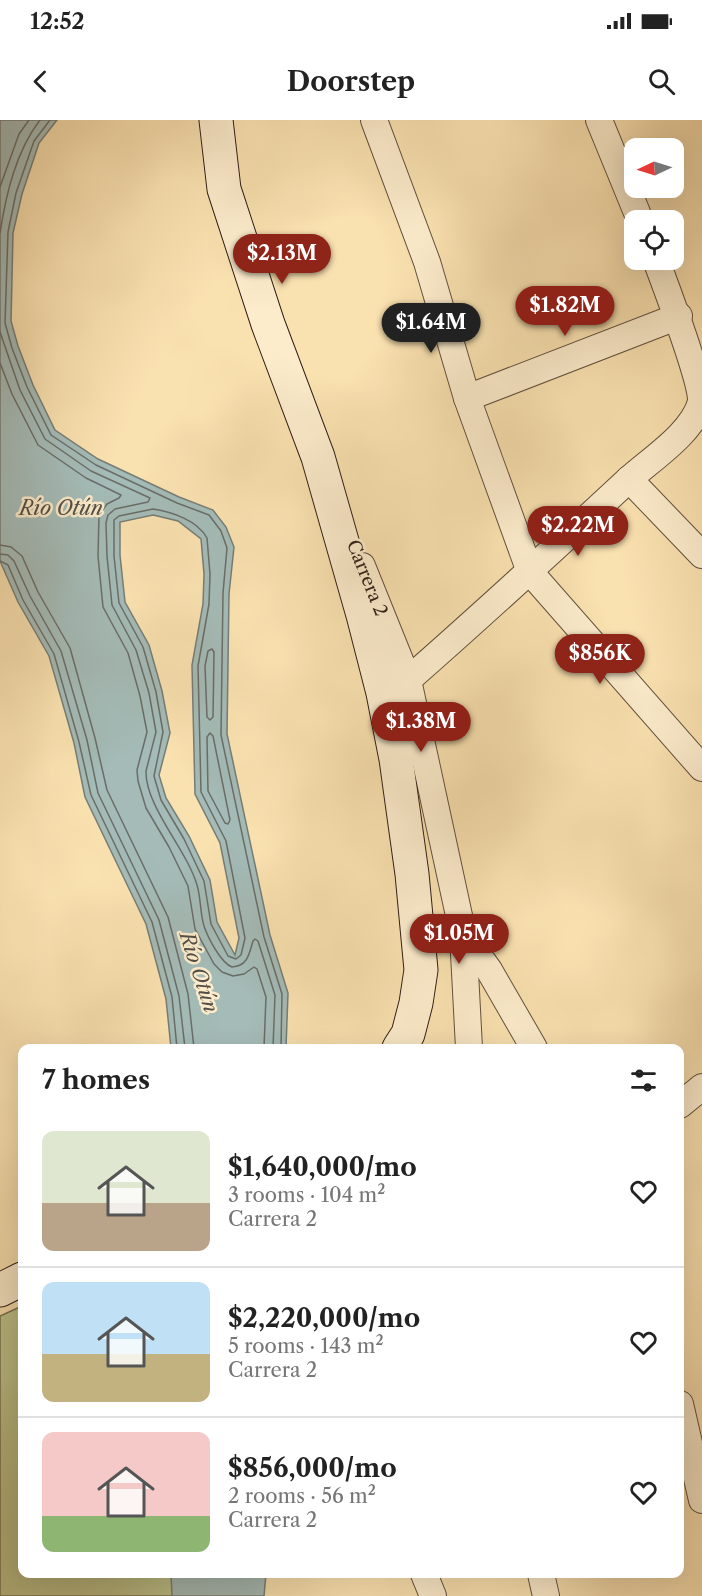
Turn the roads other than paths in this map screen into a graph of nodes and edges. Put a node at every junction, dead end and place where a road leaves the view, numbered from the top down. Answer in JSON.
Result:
{"nodes":[{"id":1,"x":216,"y":120,"type":"edge"},
{"id":2,"x":374,"y":120,"type":"edge"},
{"id":3,"x":599,"y":120,"type":"edge"},
{"id":4,"x":636,"y":210,"type":"edge"},
{"id":5,"x":660,"y":270,"type":"edge"},
{"id":6,"x":679,"y":316,"type":"junction"},
{"id":7,"x":467,"y":398,"type":"junction"},
{"id":8,"x":318,"y":457,"type":"junction"},
{"id":9,"x":629,"y":479,"type":"junction"},
{"id":10,"x":702,"y":555,"type":"edge"},
{"id":11,"x":530,"y":572,"type":"junction"},
{"id":12,"x":408,"y":680,"type":"junction"},
{"id":13,"x":702,"y":768,"type":"edge"},
{"id":14,"x":463,"y":934,"type":"junction"},
{"id":15,"x":402,"y":1044,"type":"edge"},
{"id":16,"x":469,"y":1044,"type":"edge"},
{"id":17,"x":532,"y":1044,"type":"edge"},
{"id":18,"x":702,"y":1088,"type":"edge"},
{"id":19,"x":684,"y":1102,"type":"edge"},
{"id":20,"x":18,"y":1280,"type":"edge"},
{"id":21,"x":0,"y":1290,"type":"edge"},
{"id":22,"x":684,"y":1421,"type":"edge"},
{"id":23,"x":702,"y":1500,"type":"edge"},
{"id":24,"x":426,"y":1578,"type":"edge"},
{"id":25,"x":433,"y":1596,"type":"edge"}],
"edges":[{"from":1,"to":8,"type":"main road","name":"Carrera 2"},
{"from":2,"to":7,"type":"street"},
{"from":3,"to":4,"type":"street"},
{"from":5,"to":6,"type":"street"},
{"from":6,"to":7,"type":"street"},
{"from":6,"to":9,"type":"street"},
{"from":7,"to":11,"type":"street"},
{"from":8,"to":12,"type":"street","name":"Carrera 2"},
{"from":8,"to":15,"type":"main road"},
{"from":9,"to":10,"type":"street"},
{"from":9,"to":11,"type":"street"},
{"from":11,"to":12,"type":"street"},
{"from":11,"to":13,"type":"street"},
{"from":12,"to":14,"type":"street","name":"Carrera 2"},
{"from":14,"to":16,"type":"street","name":"Carrera 2"},
{"from":14,"to":17,"type":"street"},
{"from":18,"to":19,"type":"street"},
{"from":20,"to":21,"type":"main road"},
{"from":22,"to":23,"type":"street"},
{"from":24,"to":25,"type":"street"}]}
